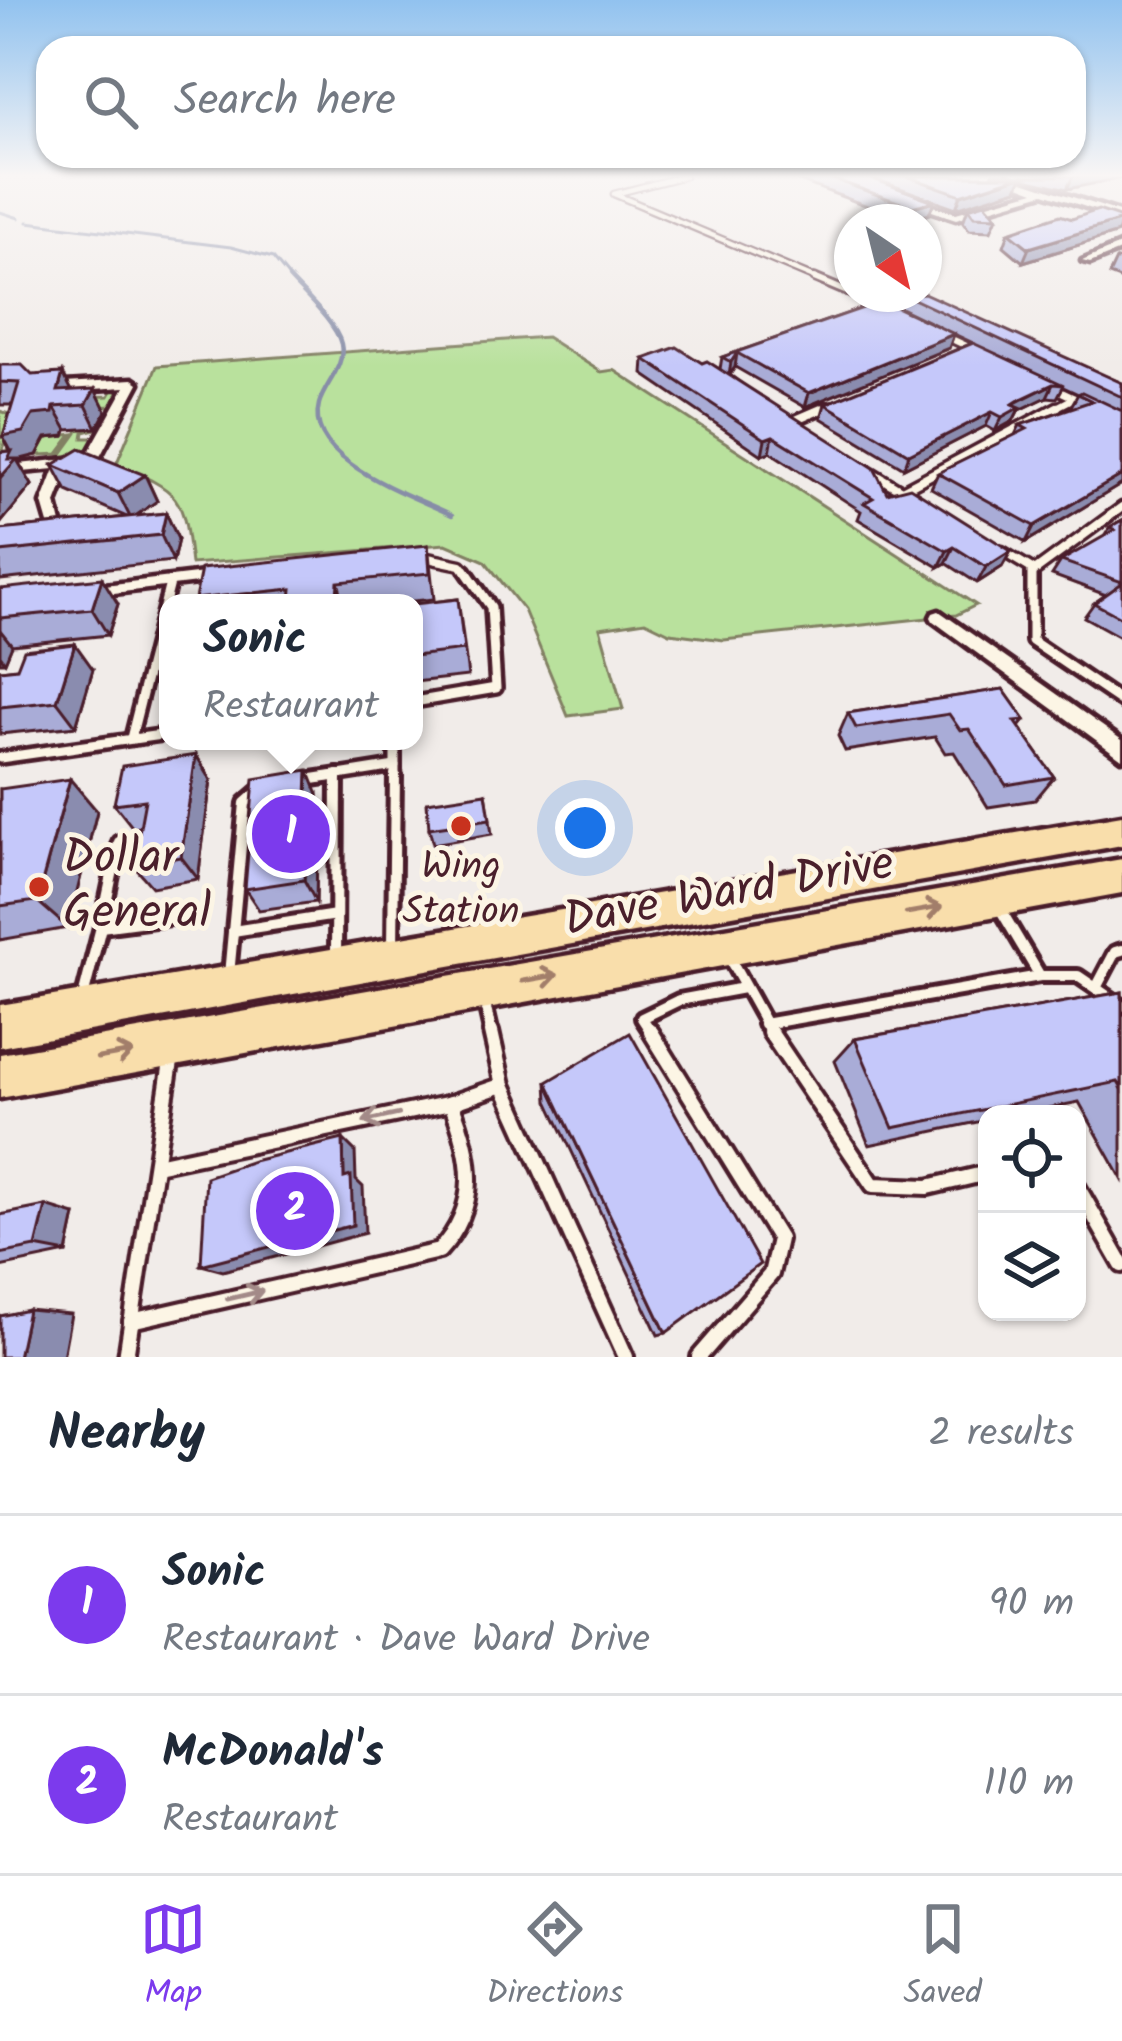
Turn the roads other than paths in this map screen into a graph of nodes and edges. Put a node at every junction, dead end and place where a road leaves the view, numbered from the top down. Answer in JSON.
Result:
{"nodes":[{"id":1,"x":722,"y":239,"type":"edge"},
{"id":2,"x":1122,"y":247,"type":"edge"},
{"id":3,"x":1087,"y":261,"type":"dead end"},
{"id":4,"x":834,"y":286,"type":"edge"},
{"id":5,"x":934,"y":330,"type":"edge"},
{"id":6,"x":970,"y":347,"type":"junction"},
{"id":7,"x":950,"y":356,"type":"edge"},
{"id":8,"x":991,"y":358,"type":"edge"},
{"id":9,"x":1033,"y":378,"type":"edge"},
{"id":10,"x":44,"y":388,"type":"edge"},
{"id":11,"x":849,"y":398,"type":"edge"},
{"id":12,"x":1074,"y":398,"type":"junction"},
{"id":13,"x":1090,"y":405,"type":"edge"},
{"id":14,"x":770,"y":411,"type":"edge"},
{"id":15,"x":789,"y":423,"type":"junction"},
{"id":16,"x":808,"y":434,"type":"edge"},
{"id":17,"x":64,"y":464,"type":"junction"},
{"id":18,"x":864,"y":468,"type":"edge"},
{"id":19,"x":0,"y":470,"type":"edge"},
{"id":20,"x":902,"y":490,"type":"junction"},
{"id":21,"x":920,"y":501,"type":"edge"},
{"id":22,"x":1122,"y":506,"type":"edge"},
{"id":23,"x":54,"y":524,"type":"edge"},
{"id":24,"x":995,"y":546,"type":"edge"},
{"id":25,"x":413,"y":555,"type":"edge"},
{"id":26,"x":1033,"y":569,"type":"junction"},
{"id":27,"x":217,"y":576,"type":"edge"},
{"id":28,"x":170,"y":583,"type":"junction"},
{"id":29,"x":85,"y":592,"type":"edge"},
{"id":30,"x":167,"y":594,"type":"edge"},
{"id":31,"x":939,"y":617,"type":"dead end"},
{"id":32,"x":159,"y":626,"type":"edge"},
{"id":33,"x":423,"y":701,"type":"edge"},
{"id":34,"x":1122,"y":702,"type":"edge"},
{"id":35,"x":159,"y":735,"type":"edge"},
{"id":36,"x":130,"y":738,"type":"junction"},
{"id":37,"x":395,"y":750,"type":"edge"},
{"id":38,"x":1122,"y":751,"type":"edge"},
{"id":39,"x":0,"y":758,"type":"edge"},
{"id":40,"x":395,"y":766,"type":"junction"},
{"id":41,"x":337,"y":775,"type":"junction"},
{"id":42,"x":290,"y":783,"type":"edge"},
{"id":43,"x":266,"y":786,"type":"edge"},
{"id":44,"x":1122,"y":830,"type":"edge"},
{"id":45,"x":119,"y":842,"type":"dead end"},
{"id":46,"x":1122,"y":876,"type":"edge"},
{"id":47,"x":993,"y":898,"type":"junction"},
{"id":48,"x":336,"y":915,"type":"junction"},
{"id":49,"x":184,"y":916,"type":"dead end"},
{"id":50,"x":101,"y":927,"type":"junction"},
{"id":51,"x":233,"y":931,"type":"junction"},
{"id":52,"x":723,"y":946,"type":"junction"},
{"id":53,"x":1122,"y":950,"type":"edge"},
{"id":54,"x":393,"y":958,"type":"junction"},
{"id":55,"x":335,"y":968,"type":"junction"},
{"id":56,"x":1040,"y":976,"type":"junction"},
{"id":57,"x":228,"y":986,"type":"junction"},
{"id":58,"x":481,"y":988,"type":"junction"},
{"id":59,"x":744,"y":988,"type":"junction"},
{"id":60,"x":1096,"y":988,"type":"junction"},
{"id":61,"x":1122,"y":1006,"type":"edge"},
{"id":62,"x":79,"y":1012,"type":"junction"},
{"id":63,"x":764,"y":1024,"type":"junction"},
{"id":64,"x":0,"y":1026,"type":"edge"},
{"id":65,"x":174,"y":1044,"type":"junction"},
{"id":66,"x":0,"y":1076,"type":"edge"},
{"id":67,"x":503,"y":1085,"type":"junction"},
{"id":68,"x":451,"y":1103,"type":"junction"},
{"id":69,"x":156,"y":1165,"type":"junction"},
{"id":70,"x":978,"y":1175,"type":"edge"},
{"id":71,"x":1086,"y":1202,"type":"edge"},
{"id":72,"x":1122,"y":1265,"type":"edge"},
{"id":73,"x":131,"y":1322,"type":"junction"},
{"id":74,"x":126,"y":1357,"type":"edge"},
{"id":75,"x":626,"y":1357,"type":"edge"},
{"id":76,"x":699,"y":1357,"type":"edge"}],
"edges":[{"from":1,"to":4,"type":"lane"},
{"from":2,"to":3,"type":"street"},
{"from":5,"to":6,"type":"lane"},
{"from":6,"to":7,"type":"lane"},
{"from":6,"to":8,"type":"lane"},
{"from":9,"to":12,"type":"lane"},
{"from":10,"to":17,"type":"street"},
{"from":11,"to":15,"type":"lane"},
{"from":12,"to":13,"type":"lane"},
{"from":12,"to":20,"type":"lane"},
{"from":14,"to":15,"type":"lane"},
{"from":15,"to":16,"type":"lane"},
{"from":17,"to":19,"type":"street"},
{"from":17,"to":23,"type":"street"},
{"from":18,"to":20,"type":"lane"},
{"from":20,"to":21,"type":"lane"},
{"from":22,"to":26,"type":"lane"},
{"from":24,"to":26,"type":"lane"},
{"from":25,"to":33,"type":"lane"},
{"from":26,"to":34,"type":"lane"},
{"from":27,"to":28,"type":"lane"},
{"from":28,"to":29,"type":"lane"},
{"from":28,"to":30,"type":"lane"},
{"from":31,"to":38,"type":"street"},
{"from":32,"to":36,"type":"lane"},
{"from":35,"to":36,"type":"lane"},
{"from":36,"to":39,"type":"lane"},
{"from":37,"to":40,"type":"lane"},
{"from":40,"to":41,"type":"lane"},
{"from":40,"to":54,"type":"lane"},
{"from":41,"to":42,"type":"lane"},
{"from":41,"to":48,"type":"lane"},
{"from":43,"to":51,"type":"lane"},
{"from":44,"to":54,"type":"main road","name":"Dave Ward Drive"},
{"from":45,"to":50,"type":"lane"},
{"from":46,"to":47,"type":"main road","name":"Dave Ward Drive"},
{"from":52,"to":47,"type":"main road","name":"Dave Ward Drive","one_way":true},
{"from":47,"to":56,"type":"lane"},
{"from":48,"to":51,"type":"lane"},
{"from":48,"to":55,"type":"lane"},
{"from":49,"to":50,"type":"lane"},
{"from":50,"to":62,"type":"lane"},
{"from":51,"to":57,"type":"lane"},
{"from":58,"to":52,"type":"main road","name":"Dave Ward Drive","one_way":true},
{"from":52,"to":59,"type":"lane"},
{"from":53,"to":60,"type":"lane"},
{"from":54,"to":55,"type":"main road","name":"Dave Ward Drive"},
{"from":55,"to":57,"type":"main road","name":"Dave Ward Drive"},
{"from":56,"to":60,"type":"lane"},
{"from":56,"to":63,"type":"lane"},
{"from":57,"to":62,"type":"main road","name":"Dave Ward Drive"},
{"from":58,"to":65,"type":"main road","name":"Dave Ward Drive"},
{"from":58,"to":67,"type":"lane"},
{"from":59,"to":63,"type":"lane"},
{"from":59,"to":76,"type":"lane"},
{"from":60,"to":61,"type":"lane"},
{"from":62,"to":64,"type":"main road","name":"Dave Ward Drive"},
{"from":63,"to":70,"type":"lane"},
{"from":66,"to":65,"type":"main road","name":"Dave Ward Drive","one_way":true},
{"from":65,"to":69,"type":"lane"},
{"from":67,"to":68,"type":"lane"},
{"from":67,"to":75,"type":"lane"},
{"from":68,"to":69,"type":"lane","one_way":true},
{"from":73,"to":68,"type":"lane","one_way":true},
{"from":69,"to":73,"type":"lane"},
{"from":71,"to":72,"type":"lane"},
{"from":73,"to":74,"type":"lane"}]}
